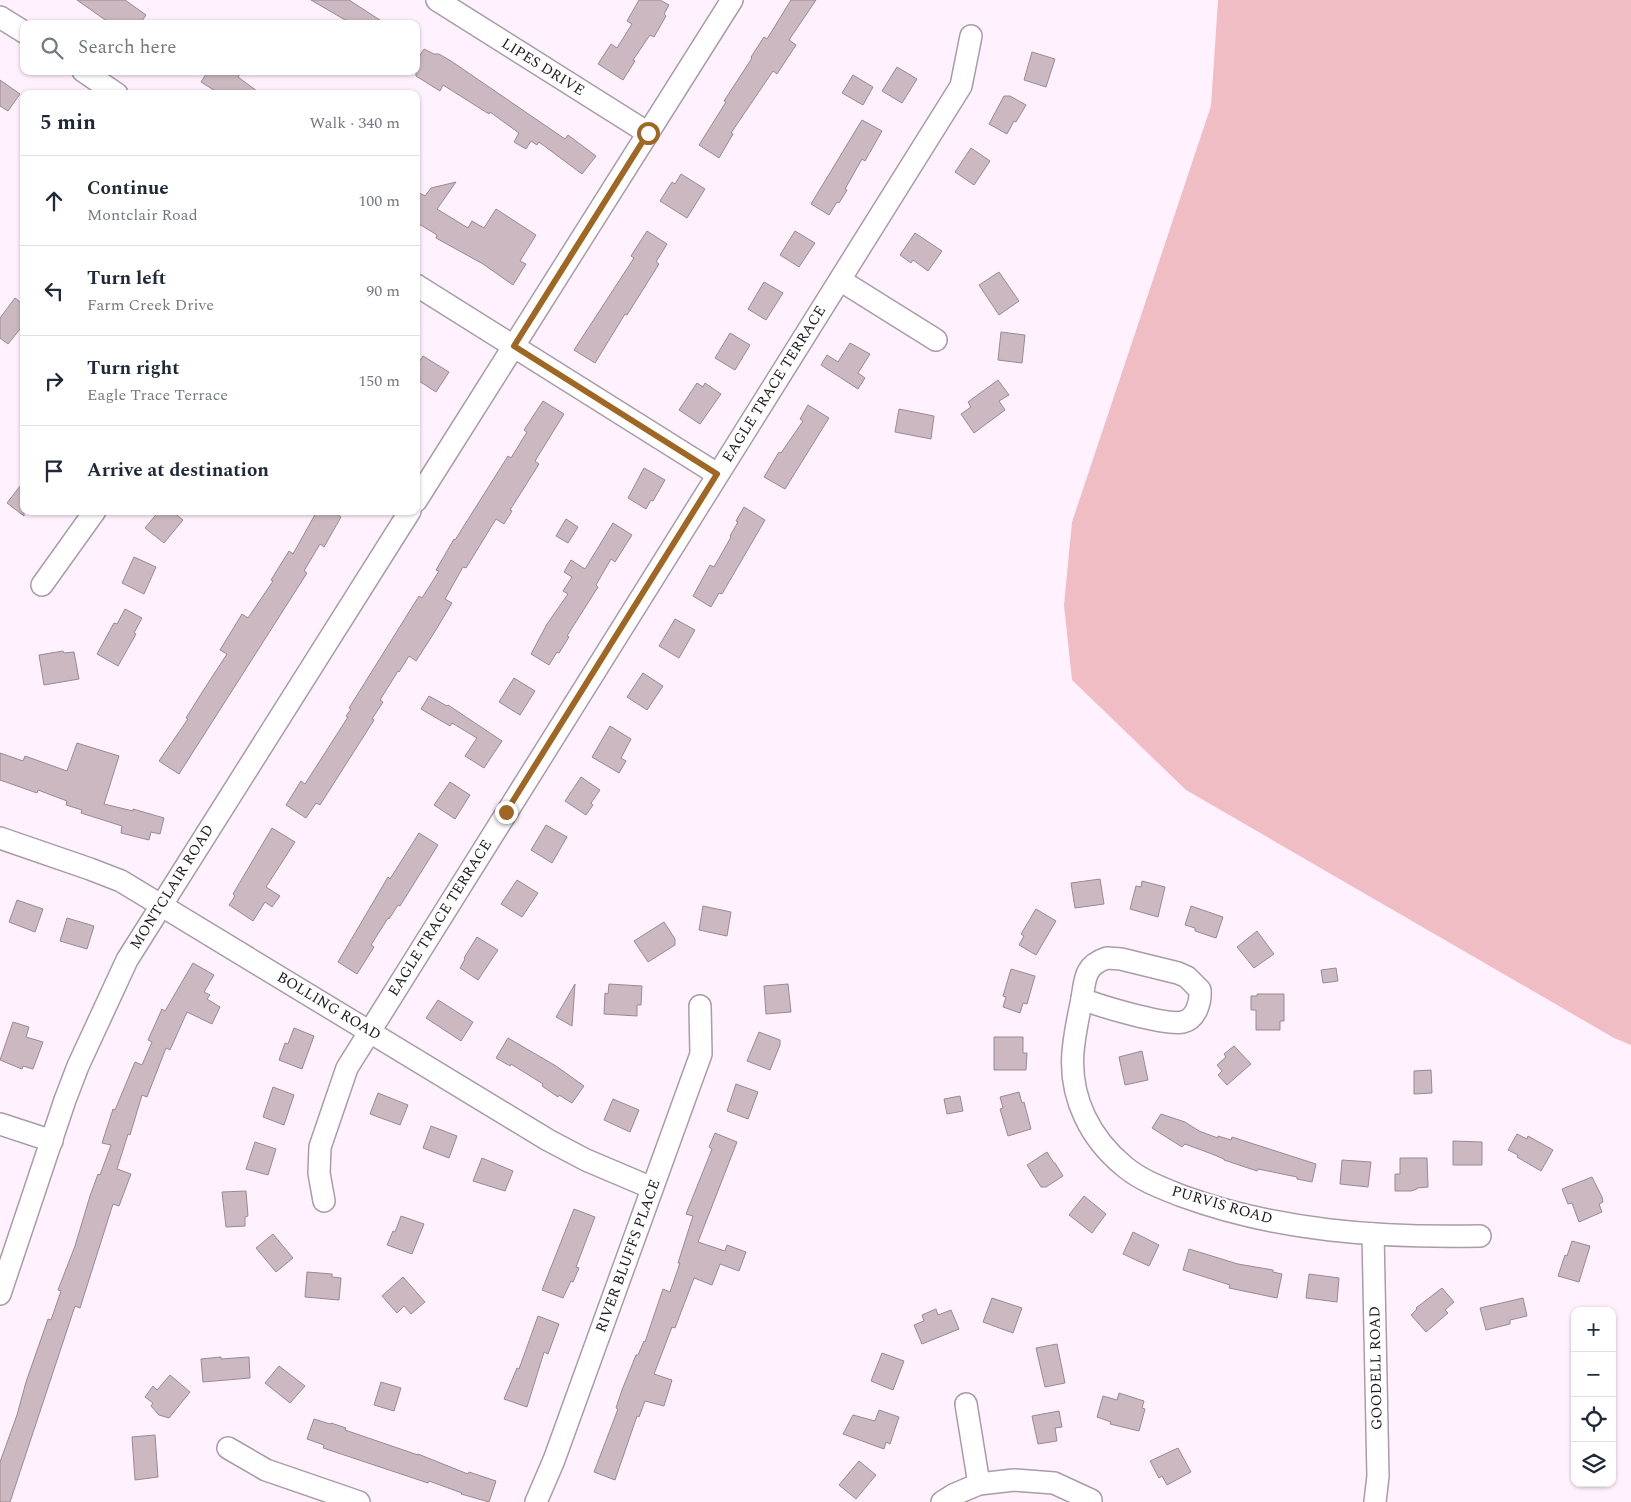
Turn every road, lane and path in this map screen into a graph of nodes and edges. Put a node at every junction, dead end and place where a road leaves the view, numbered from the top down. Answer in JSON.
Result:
{"nodes":[{"id":1,"x":437,"y":0,"type":"edge"},
{"id":2,"x":732,"y":0,"type":"edge"},
{"id":3,"x":0,"y":17,"type":"edge"},
{"id":4,"x":20,"y":30,"type":"edge"},
{"id":5,"x":971,"y":36,"type":"dead end"},
{"id":6,"x":89,"y":75,"type":"edge"},
{"id":7,"x":112,"y":90,"type":"edge"},
{"id":8,"x":648,"y":133,"type":"junction"},
{"id":9,"x":840,"y":280,"type":"junction"},
{"id":10,"x":420,"y":287,"type":"edge"},
{"id":11,"x":936,"y":340,"type":"dead end"},
{"id":12,"x":514,"y":346,"type":"junction"},
{"id":13,"x":717,"y":474,"type":"junction"},
{"id":14,"x":420,"y":495,"type":"edge"},
{"id":15,"x":92,"y":515,"type":"edge"},
{"id":16,"x":407,"y":515,"type":"edge"},
{"id":17,"x":42,"y":585,"type":"dead end"},
{"id":18,"x":0,"y":838,"type":"edge"},
{"id":19,"x":161,"y":904,"type":"junction"},
{"id":20,"x":1082,"y":999,"type":"junction"},
{"id":21,"x":700,"y":1006,"type":"dead end"},
{"id":22,"x":370,"y":1031,"type":"junction"},
{"id":23,"x":0,"y":1124,"type":"edge"},
{"id":24,"x":52,"y":1141,"type":"junction"},
{"id":25,"x":652,"y":1188,"type":"junction"},
{"id":26,"x":324,"y":1201,"type":"dead end"},
{"id":27,"x":1374,"y":1234,"type":"junction"},
{"id":28,"x":1480,"y":1236,"type":"dead end"},
{"id":29,"x":0,"y":1294,"type":"edge"},
{"id":30,"x":966,"y":1404,"type":"dead end"},
{"id":31,"x":228,"y":1448,"type":"dead end"},
{"id":32,"x":979,"y":1484,"type":"junction"},
{"id":33,"x":1091,"y":1500,"type":"dead end"},
{"id":34,"x":359,"y":1502,"type":"edge"},
{"id":35,"x":536,"y":1502,"type":"edge"},
{"id":36,"x":942,"y":1502,"type":"edge"},
{"id":37,"x":1375,"y":1502,"type":"edge"}],
"edges":[{"from":1,"to":8,"type":"street","name":"LIPES DRIVE"},
{"from":2,"to":8,"type":"street"},
{"from":3,"to":4,"type":"street"},
{"from":5,"to":9,"type":"street","name":"EAGLE TRACE TERRACE"},
{"from":6,"to":7,"type":"street"},
{"from":8,"to":12,"type":"street"},
{"from":9,"to":11,"type":"street"},
{"from":9,"to":13,"type":"street","name":"EAGLE TRACE TERRACE"},
{"from":10,"to":12,"type":"street"},
{"from":12,"to":13,"type":"street"},
{"from":12,"to":14,"type":"street"},
{"from":13,"to":22,"type":"street","name":"EAGLE TRACE TERRACE"},
{"from":15,"to":17,"type":"street"},
{"from":16,"to":19,"type":"street","name":"MONTCLAIR ROAD"},
{"from":18,"to":19,"type":"street","name":"BOLLING ROAD"},
{"from":19,"to":22,"type":"street","name":"BOLLING ROAD"},
{"from":19,"to":24,"type":"street","name":"MONTCLAIR ROAD"},
{"from":20,"to":20,"type":"street","name":"PURVIS ROAD"},
{"from":20,"to":27,"type":"street","name":"PURVIS ROAD"},
{"from":21,"to":25,"type":"street","name":"RIVER BLUFFS PLACE"},
{"from":22,"to":25,"type":"street","name":"BOLLING ROAD"},
{"from":22,"to":26,"type":"street","name":"EAGLE TRACE TERRACE"},
{"from":23,"to":24,"type":"street"},
{"from":24,"to":29,"type":"street","name":"MONTCLAIR ROAD"},
{"from":25,"to":35,"type":"street","name":"RIVER BLUFFS PLACE"},
{"from":27,"to":28,"type":"street","name":"PURVIS ROAD"},
{"from":27,"to":37,"type":"street","name":"GOODELL ROAD"},
{"from":30,"to":32,"type":"street"},
{"from":31,"to":34,"type":"street"},
{"from":32,"to":33,"type":"street"},
{"from":32,"to":36,"type":"street"}]}
